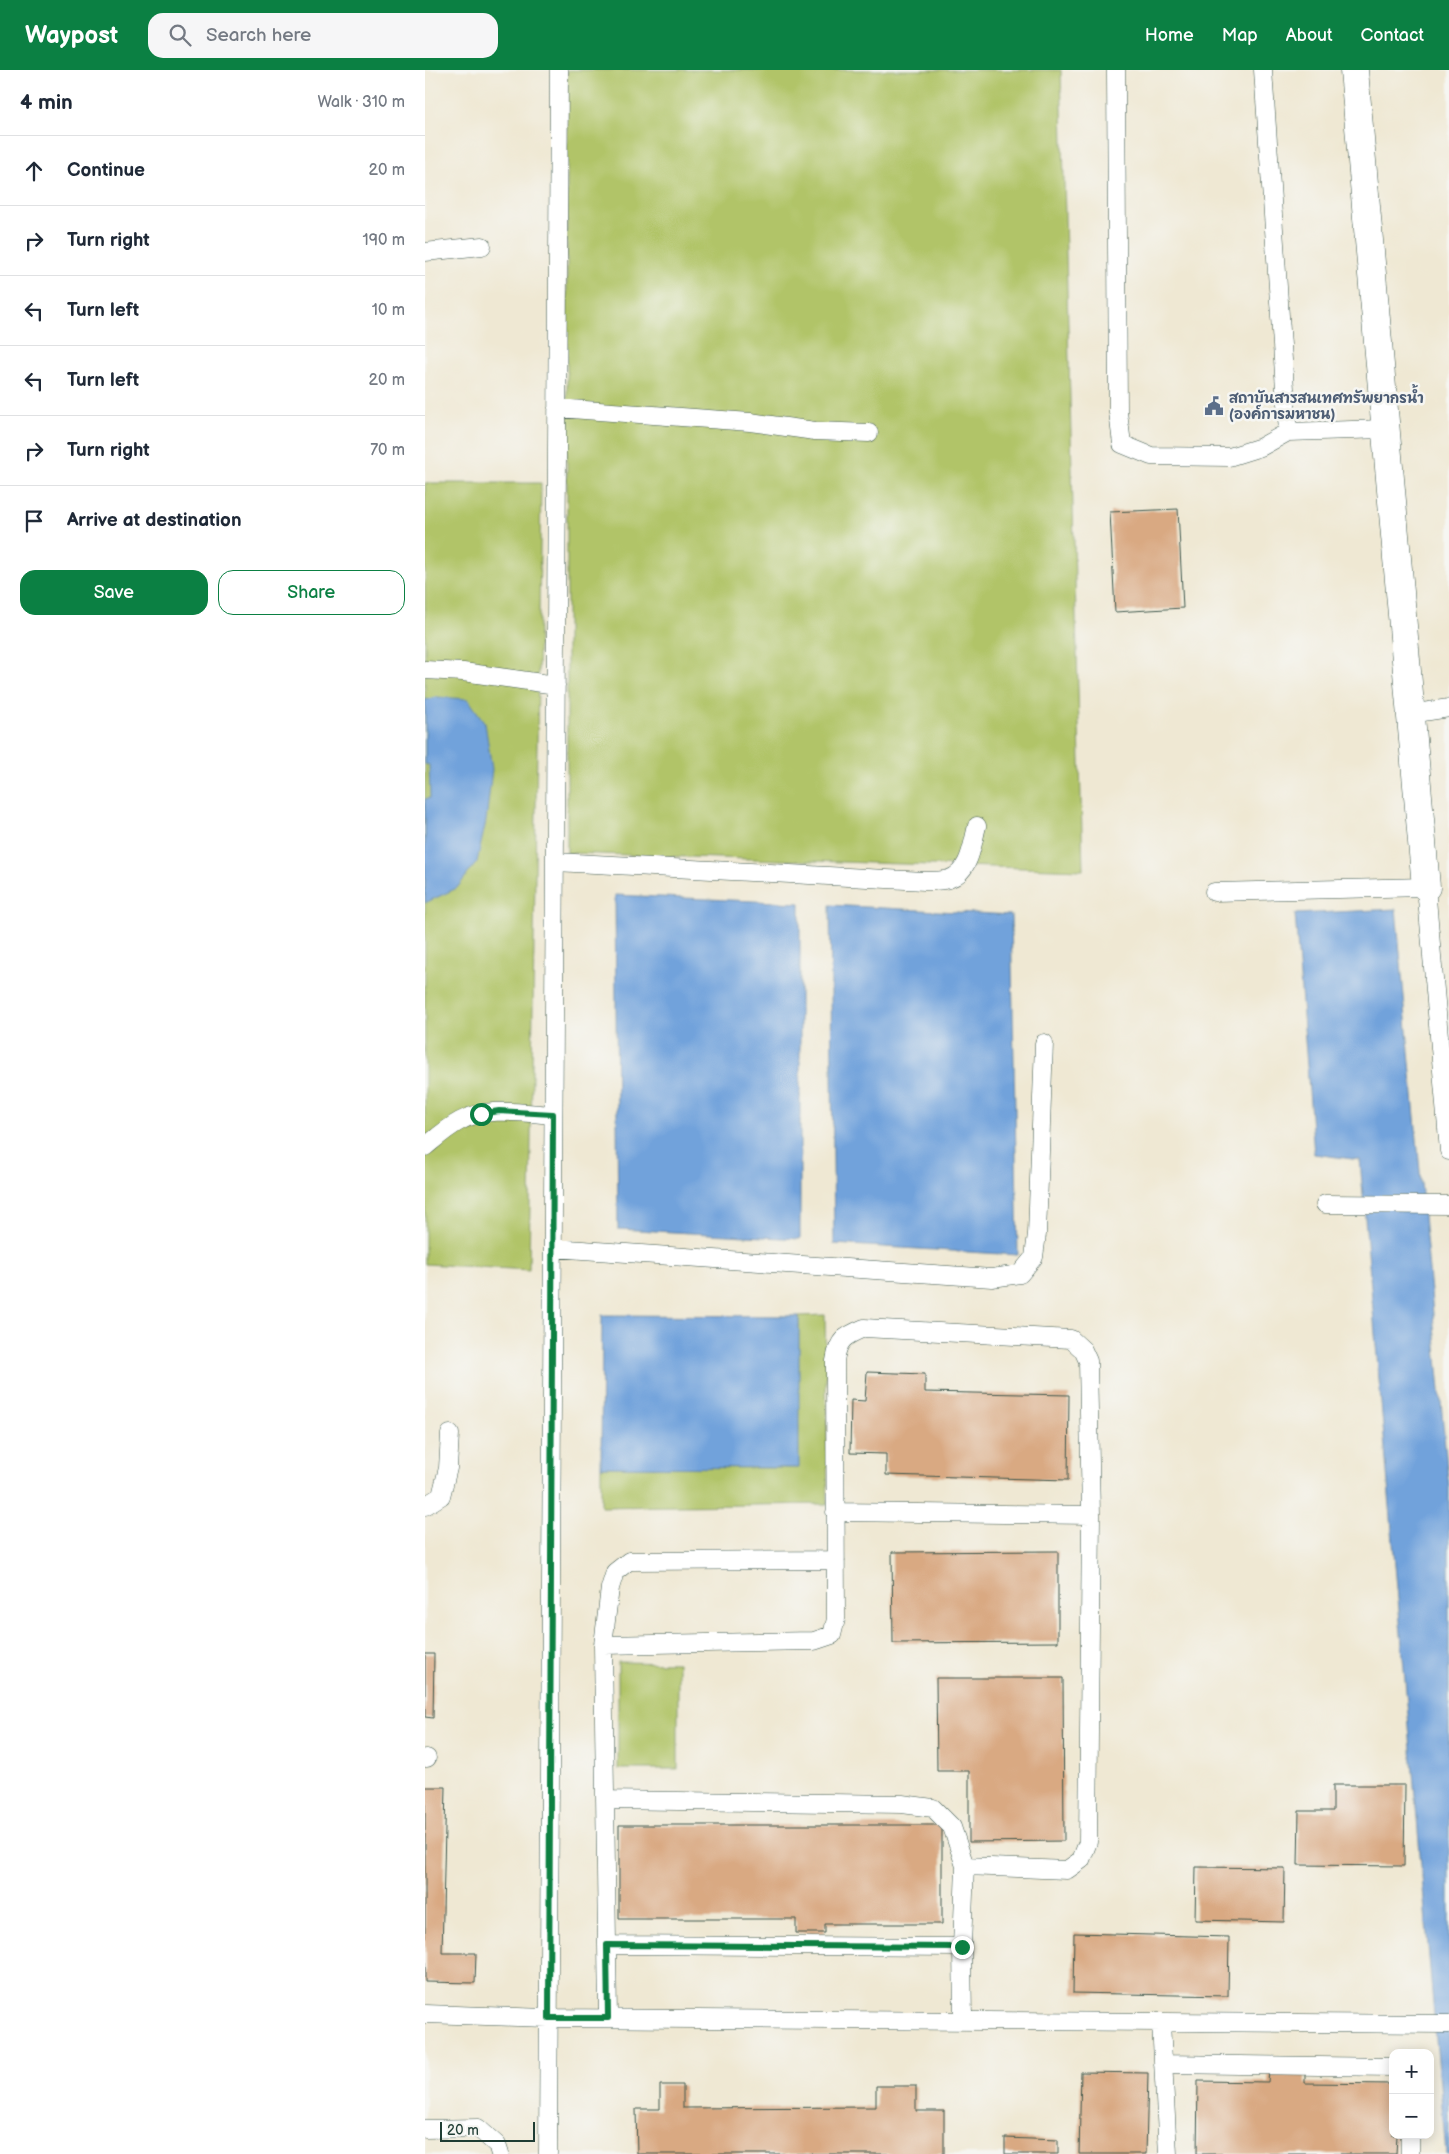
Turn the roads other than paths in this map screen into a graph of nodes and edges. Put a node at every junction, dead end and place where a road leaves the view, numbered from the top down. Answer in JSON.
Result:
{"nodes":[{"id":1,"x":559,"y":70,"type":"edge"},
{"id":2,"x":1116,"y":70,"type":"edge"},
{"id":3,"x":1263,"y":70,"type":"edge"},
{"id":4,"x":1354,"y":70,"type":"edge"},
{"id":5,"x":482,"y":246,"type":"dead end"},
{"id":6,"x":425,"y":252,"type":"edge"},
{"id":7,"x":557,"y":408,"type":"junction"},
{"id":8,"x":1384,"y":429,"type":"junction"},
{"id":9,"x":1288,"y":432,"type":"junction"},
{"id":10,"x":869,"y":433,"type":"dead end"},
{"id":11,"x":425,"y":670,"type":"edge"},
{"id":12,"x":556,"y":685,"type":"junction"},
{"id":13,"x":1449,"y":708,"type":"edge"},
{"id":14,"x":1409,"y":714,"type":"junction"},
{"id":15,"x":977,"y":826,"type":"dead end"},
{"id":16,"x":555,"y":862,"type":"junction"},
{"id":17,"x":1426,"y":888,"type":"junction"},
{"id":18,"x":1215,"y":892,"type":"dead end"},
{"id":19,"x":1044,"y":1043,"type":"dead end"},
{"id":20,"x":553,"y":1114,"type":"junction"},
{"id":21,"x":425,"y":1147,"type":"edge"},
{"id":22,"x":1449,"y":1151,"type":"edge"},
{"id":23,"x":1325,"y":1204,"type":"dead end"},
{"id":24,"x":1449,"y":1205,"type":"edge"},
{"id":25,"x":553,"y":1248,"type":"junction"},
{"id":26,"x":450,"y":1434,"type":"dead end"},
{"id":27,"x":425,"y":1506,"type":"edge"},
{"id":28,"x":835,"y":1512,"type":"junction"},
{"id":29,"x":1091,"y":1515,"type":"junction"},
{"id":30,"x":836,"y":1560,"type":"junction"},
{"id":31,"x":603,"y":1645,"type":"junction"},
{"id":32,"x":605,"y":1800,"type":"junction"},
{"id":33,"x":965,"y":1866,"type":"junction"},
{"id":34,"x":607,"y":1945,"type":"junction"},
{"id":35,"x":962,"y":1947,"type":"junction"},
{"id":36,"x":425,"y":2014,"type":"edge"},
{"id":37,"x":549,"y":2018,"type":"junction"},
{"id":38,"x":608,"y":2018,"type":"junction"},
{"id":39,"x":963,"y":2021,"type":"junction"},
{"id":40,"x":1161,"y":2023,"type":"junction"},
{"id":41,"x":1442,"y":2025,"type":"edge"},
{"id":42,"x":1163,"y":2064,"type":"junction"},
{"id":43,"x":1389,"y":2066,"type":"edge"},
{"id":44,"x":425,"y":2128,"type":"edge"},
{"id":45,"x":1410,"y":2139,"type":"edge"},
{"id":46,"x":500,"y":2154,"type":"edge"},
{"id":47,"x":548,"y":2154,"type":"edge"},
{"id":48,"x":1168,"y":2154,"type":"edge"},
{"id":49,"x":1410,"y":2154,"type":"edge"}],
"edges":[{"from":1,"to":7,"type":"lane"},
{"from":2,"to":9,"type":"lane"},
{"from":3,"to":9,"type":"lane"},
{"from":4,"to":8,"type":"street"},
{"from":5,"to":6,"type":"lane"},
{"from":7,"to":10,"type":"lane"},
{"from":7,"to":12,"type":"lane"},
{"from":8,"to":9,"type":"lane"},
{"from":8,"to":14,"type":"street"},
{"from":11,"to":12,"type":"lane"},
{"from":12,"to":16,"type":"lane"},
{"from":13,"to":14,"type":"lane"},
{"from":14,"to":17,"type":"street"},
{"from":15,"to":16,"type":"lane"},
{"from":16,"to":20,"type":"lane"},
{"from":17,"to":18,"type":"lane"},
{"from":17,"to":22,"type":"lane"},
{"from":19,"to":25,"type":"lane"},
{"from":20,"to":21,"type":"lane"},
{"from":20,"to":25,"type":"lane"},
{"from":23,"to":24,"type":"lane"},
{"from":25,"to":37,"type":"lane"},
{"from":26,"to":27,"type":"lane"},
{"from":28,"to":29,"type":"lane"},
{"from":28,"to":29,"type":"lane"},
{"from":28,"to":30,"type":"lane"},
{"from":29,"to":33,"type":"lane"},
{"from":30,"to":31,"type":"lane"},
{"from":30,"to":31,"type":"lane"},
{"from":31,"to":32,"type":"lane"},
{"from":32,"to":33,"type":"lane"},
{"from":32,"to":34,"type":"lane"},
{"from":33,"to":35,"type":"lane"},
{"from":34,"to":35,"type":"lane"},
{"from":34,"to":38,"type":"lane"},
{"from":35,"to":39,"type":"lane"},
{"from":36,"to":37,"type":"lane"},
{"from":37,"to":38,"type":"lane"},
{"from":37,"to":47,"type":"lane"},
{"from":38,"to":39,"type":"lane"},
{"from":39,"to":40,"type":"lane"},
{"from":40,"to":41,"type":"lane"},
{"from":40,"to":42,"type":"lane"},
{"from":42,"to":43,"type":"lane"},
{"from":42,"to":48,"type":"lane"},
{"from":44,"to":46,"type":"lane"},
{"from":45,"to":49,"type":"lane"}]}
